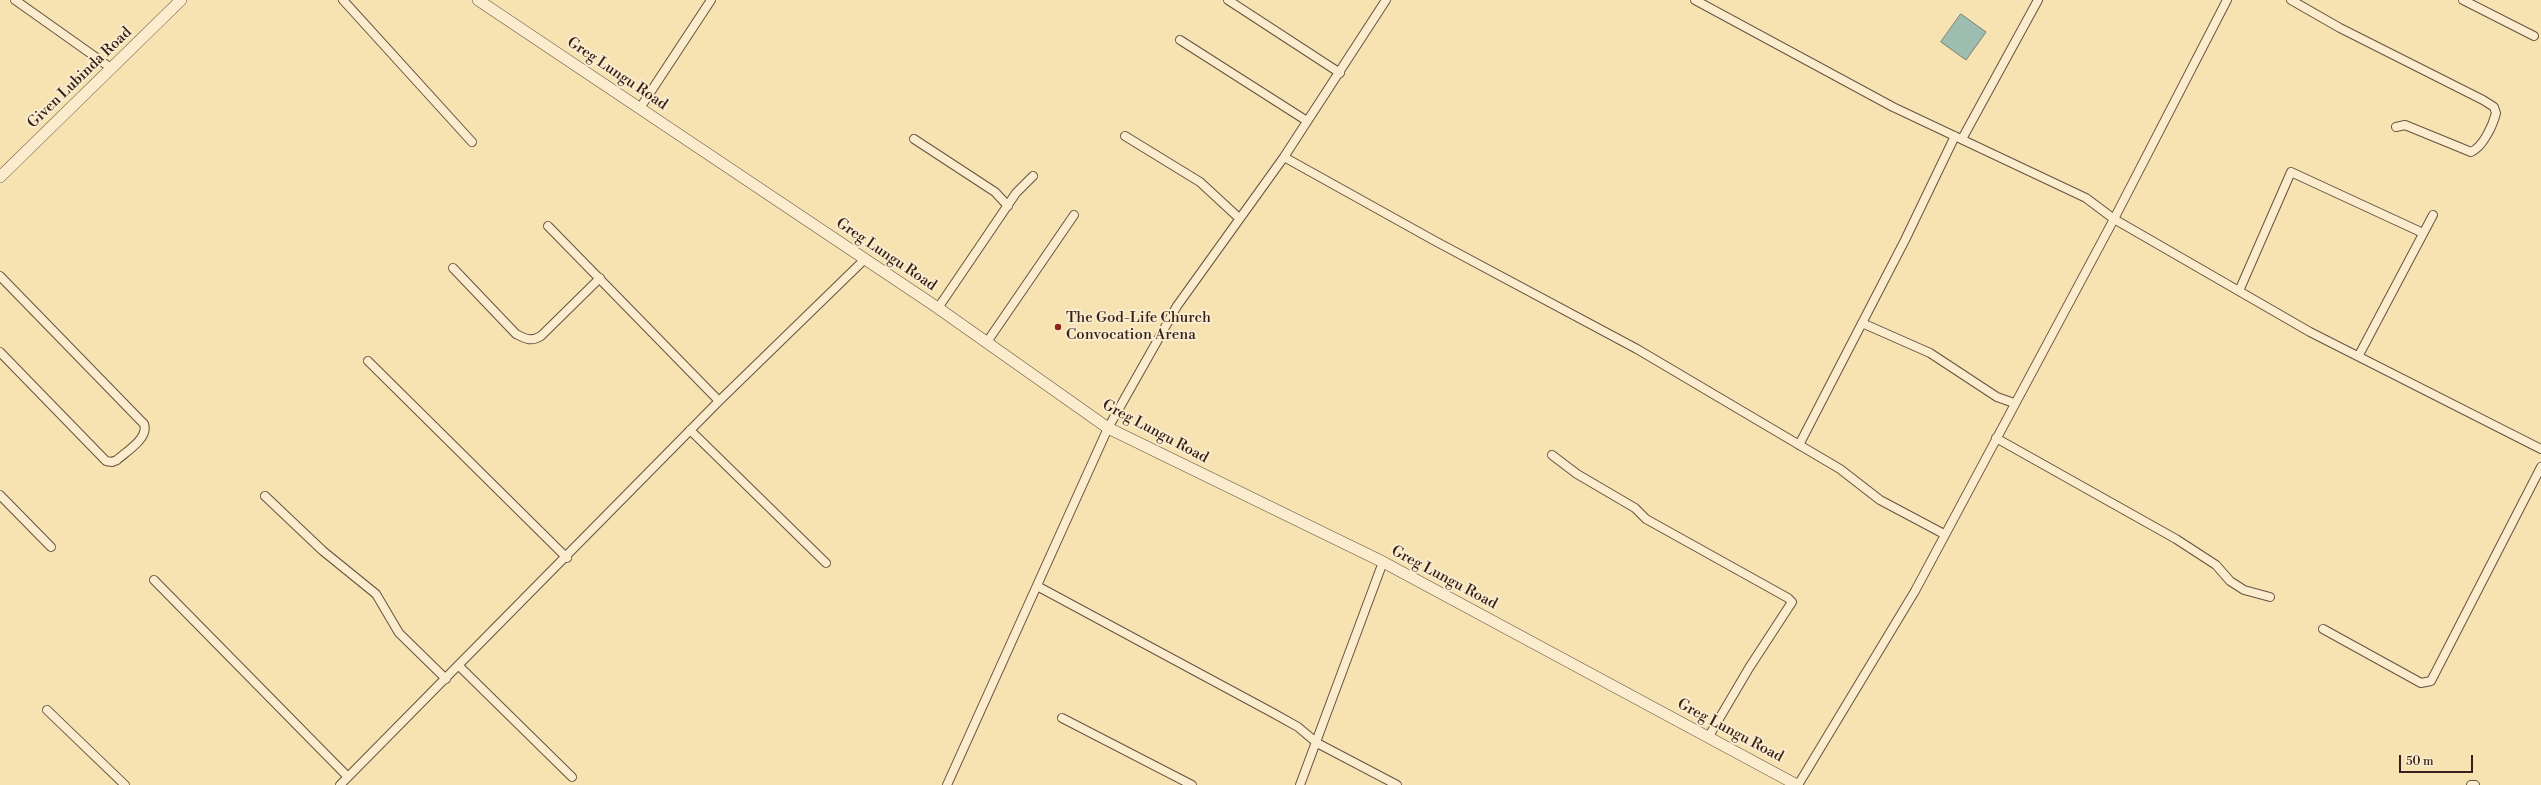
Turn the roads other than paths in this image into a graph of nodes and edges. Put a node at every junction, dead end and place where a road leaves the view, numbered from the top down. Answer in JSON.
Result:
{"nodes":[{"id":1,"x":15,"y":0,"type":"edge"},
{"id":2,"x":181,"y":0,"type":"edge"},
{"id":3,"x":343,"y":0,"type":"edge"},
{"id":4,"x":478,"y":0,"type":"edge"},
{"id":5,"x":711,"y":0,"type":"edge"},
{"id":6,"x":1228,"y":0,"type":"edge"},
{"id":7,"x":1386,"y":0,"type":"edge"},
{"id":8,"x":1695,"y":0,"type":"edge"},
{"id":9,"x":2038,"y":0,"type":"edge"},
{"id":10,"x":2227,"y":0,"type":"edge"},
{"id":11,"x":2292,"y":0,"type":"edge"},
{"id":12,"x":2463,"y":0,"type":"edge"},
{"id":13,"x":2534,"y":36,"type":"dead end"},
{"id":14,"x":1180,"y":40,"type":"dead end"},
{"id":15,"x":111,"y":68,"type":"junction"},
{"id":16,"x":1340,"y":73,"type":"junction"},
{"id":17,"x":640,"y":108,"type":"junction"},
{"id":18,"x":1307,"y":122,"type":"junction"},
{"id":19,"x":2396,"y":127,"type":"dead end"},
{"id":20,"x":1125,"y":136,"type":"dead end"},
{"id":21,"x":1958,"y":138,"type":"junction"},
{"id":22,"x":914,"y":139,"type":"dead end"},
{"id":23,"x":472,"y":142,"type":"dead end"},
{"id":24,"x":1284,"y":157,"type":"junction"},
{"id":25,"x":1033,"y":176,"type":"dead end"},
{"id":26,"x":0,"y":177,"type":"edge"},
{"id":27,"x":1008,"y":206,"type":"junction"},
{"id":28,"x":1074,"y":215,"type":"dead end"},
{"id":29,"x":2433,"y":216,"type":"dead end"},
{"id":30,"x":1239,"y":218,"type":"junction"},
{"id":31,"x":2114,"y":218,"type":"junction"},
{"id":32,"x":548,"y":226,"type":"dead end"},
{"id":33,"x":2423,"y":233,"type":"junction"},
{"id":34,"x":864,"y":260,"type":"junction"},
{"id":35,"x":453,"y":268,"type":"dead end"},
{"id":36,"x":0,"y":276,"type":"edge"},
{"id":37,"x":600,"y":278,"type":"junction"},
{"id":38,"x":2238,"y":291,"type":"junction"},
{"id":39,"x":938,"y":308,"type":"junction"},
{"id":40,"x":1862,"y":323,"type":"junction"},
{"id":41,"x":987,"y":342,"type":"junction"},
{"id":42,"x":0,"y":352,"type":"edge"},
{"id":43,"x":2359,"y":355,"type":"junction"},
{"id":44,"x":368,"y":361,"type":"dead end"},
{"id":45,"x":720,"y":401,"type":"junction"},
{"id":46,"x":2014,"y":403,"type":"junction"},
{"id":47,"x":1108,"y":428,"type":"junction"},
{"id":48,"x":690,"y":430,"type":"junction"},
{"id":49,"x":1996,"y":438,"type":"junction"},
{"id":50,"x":1799,"y":445,"type":"junction"},
{"id":51,"x":2541,"y":449,"type":"edge"},
{"id":52,"x":1552,"y":454,"type":"dead end"},
{"id":53,"x":2541,"y":467,"type":"edge"},
{"id":54,"x":0,"y":495,"type":"edge"},
{"id":55,"x":265,"y":496,"type":"dead end"},
{"id":56,"x":1944,"y":534,"type":"junction"},
{"id":57,"x":51,"y":547,"type":"dead end"},
{"id":58,"x":566,"y":558,"type":"junction"},
{"id":59,"x":1383,"y":562,"type":"junction"},
{"id":60,"x":826,"y":563,"type":"dead end"},
{"id":61,"x":154,"y":580,"type":"dead end"},
{"id":62,"x":1037,"y":586,"type":"junction"},
{"id":63,"x":2270,"y":597,"type":"dead end"},
{"id":64,"x":2323,"y":629,"type":"dead end"},
{"id":65,"x":459,"y":666,"type":"junction"},
{"id":66,"x":446,"y":679,"type":"junction"},
{"id":67,"x":47,"y":710,"type":"dead end"},
{"id":68,"x":1062,"y":718,"type":"dead end"},
{"id":69,"x":1709,"y":736,"type":"junction"},
{"id":70,"x":1317,"y":743,"type":"junction"},
{"id":71,"x":572,"y":776,"type":"dead end"},
{"id":72,"x":348,"y":777,"type":"junction"},
{"id":73,"x":125,"y":785,"type":"edge"},
{"id":74,"x":340,"y":785,"type":"edge"},
{"id":75,"x":947,"y":785,"type":"edge"},
{"id":76,"x":1192,"y":785,"type":"edge"},
{"id":77,"x":1300,"y":785,"type":"edge"},
{"id":78,"x":1397,"y":785,"type":"edge"},
{"id":79,"x":1798,"y":785,"type":"edge"},
{"id":80,"x":2471,"y":785,"type":"edge"},
{"id":81,"x":2475,"y":785,"type":"edge"}],
"edges":[{"from":1,"to":15,"type":"street"},
{"from":2,"to":15,"type":"street","name":"Given Lubinda Road"},
{"from":3,"to":23,"type":"street"},
{"from":4,"to":17,"type":"street","name":"Greg Lungu Road"},
{"from":5,"to":17,"type":"street"},
{"from":6,"to":16,"type":"street"},
{"from":7,"to":16,"type":"street"},
{"from":8,"to":21,"type":"street"},
{"from":9,"to":21,"type":"street"},
{"from":10,"to":31,"type":"street"},
{"from":11,"to":19,"type":"street"},
{"from":12,"to":13,"type":"street"},
{"from":14,"to":18,"type":"street"},
{"from":15,"to":26,"type":"street","name":"Given Lubinda Road"},
{"from":16,"to":18,"type":"street"},
{"from":17,"to":34,"type":"street","name":"Greg Lungu Road"},
{"from":18,"to":24,"type":"street"},
{"from":20,"to":30,"type":"street"},
{"from":21,"to":31,"type":"street"},
{"from":21,"to":40,"type":"street"},
{"from":22,"to":27,"type":"street"},
{"from":24,"to":30,"type":"street"},
{"from":24,"to":50,"type":"street"},
{"from":25,"to":27,"type":"street"},
{"from":27,"to":39,"type":"street"},
{"from":28,"to":41,"type":"street"},
{"from":29,"to":33,"type":"street"},
{"from":30,"to":47,"type":"street"},
{"from":31,"to":38,"type":"street"},
{"from":31,"to":46,"type":"street"},
{"from":32,"to":37,"type":"street"},
{"from":33,"to":38,"type":"street"},
{"from":33,"to":43,"type":"street"},
{"from":34,"to":39,"type":"street","name":"Greg Lungu Road"},
{"from":34,"to":45,"type":"street"},
{"from":35,"to":37,"type":"street"},
{"from":36,"to":42,"type":"street"},
{"from":37,"to":45,"type":"street"},
{"from":38,"to":43,"type":"street"},
{"from":39,"to":41,"type":"street","name":"Greg Lungu Road"},
{"from":40,"to":46,"type":"street"},
{"from":40,"to":50,"type":"street"},
{"from":41,"to":47,"type":"street","name":"Greg Lungu Road"},
{"from":43,"to":51,"type":"street"},
{"from":44,"to":58,"type":"street"},
{"from":45,"to":48,"type":"street"},
{"from":46,"to":49,"type":"street"},
{"from":47,"to":59,"type":"street","name":"Greg Lungu Road"},
{"from":47,"to":62,"type":"street"},
{"from":48,"to":58,"type":"street"},
{"from":48,"to":60,"type":"street"},
{"from":49,"to":56,"type":"street"},
{"from":49,"to":63,"type":"street"},
{"from":50,"to":56,"type":"street"},
{"from":52,"to":69,"type":"street"},
{"from":53,"to":64,"type":"street"},
{"from":54,"to":57,"type":"street"},
{"from":55,"to":66,"type":"street"},
{"from":56,"to":79,"type":"street"},
{"from":58,"to":65,"type":"street"},
{"from":59,"to":69,"type":"street","name":"Greg Lungu Road"},
{"from":59,"to":70,"type":"street"},
{"from":61,"to":72,"type":"street"},
{"from":62,"to":70,"type":"street"},
{"from":62,"to":75,"type":"street"},
{"from":65,"to":66,"type":"street"},
{"from":65,"to":71,"type":"street"},
{"from":66,"to":72,"type":"street"},
{"from":67,"to":73,"type":"street"},
{"from":68,"to":76,"type":"street"},
{"from":69,"to":79,"type":"street","name":"Greg Lungu Road"},
{"from":70,"to":77,"type":"street"},
{"from":70,"to":78,"type":"street"},
{"from":72,"to":74,"type":"street"},
{"from":80,"to":81,"type":"street"}]}
